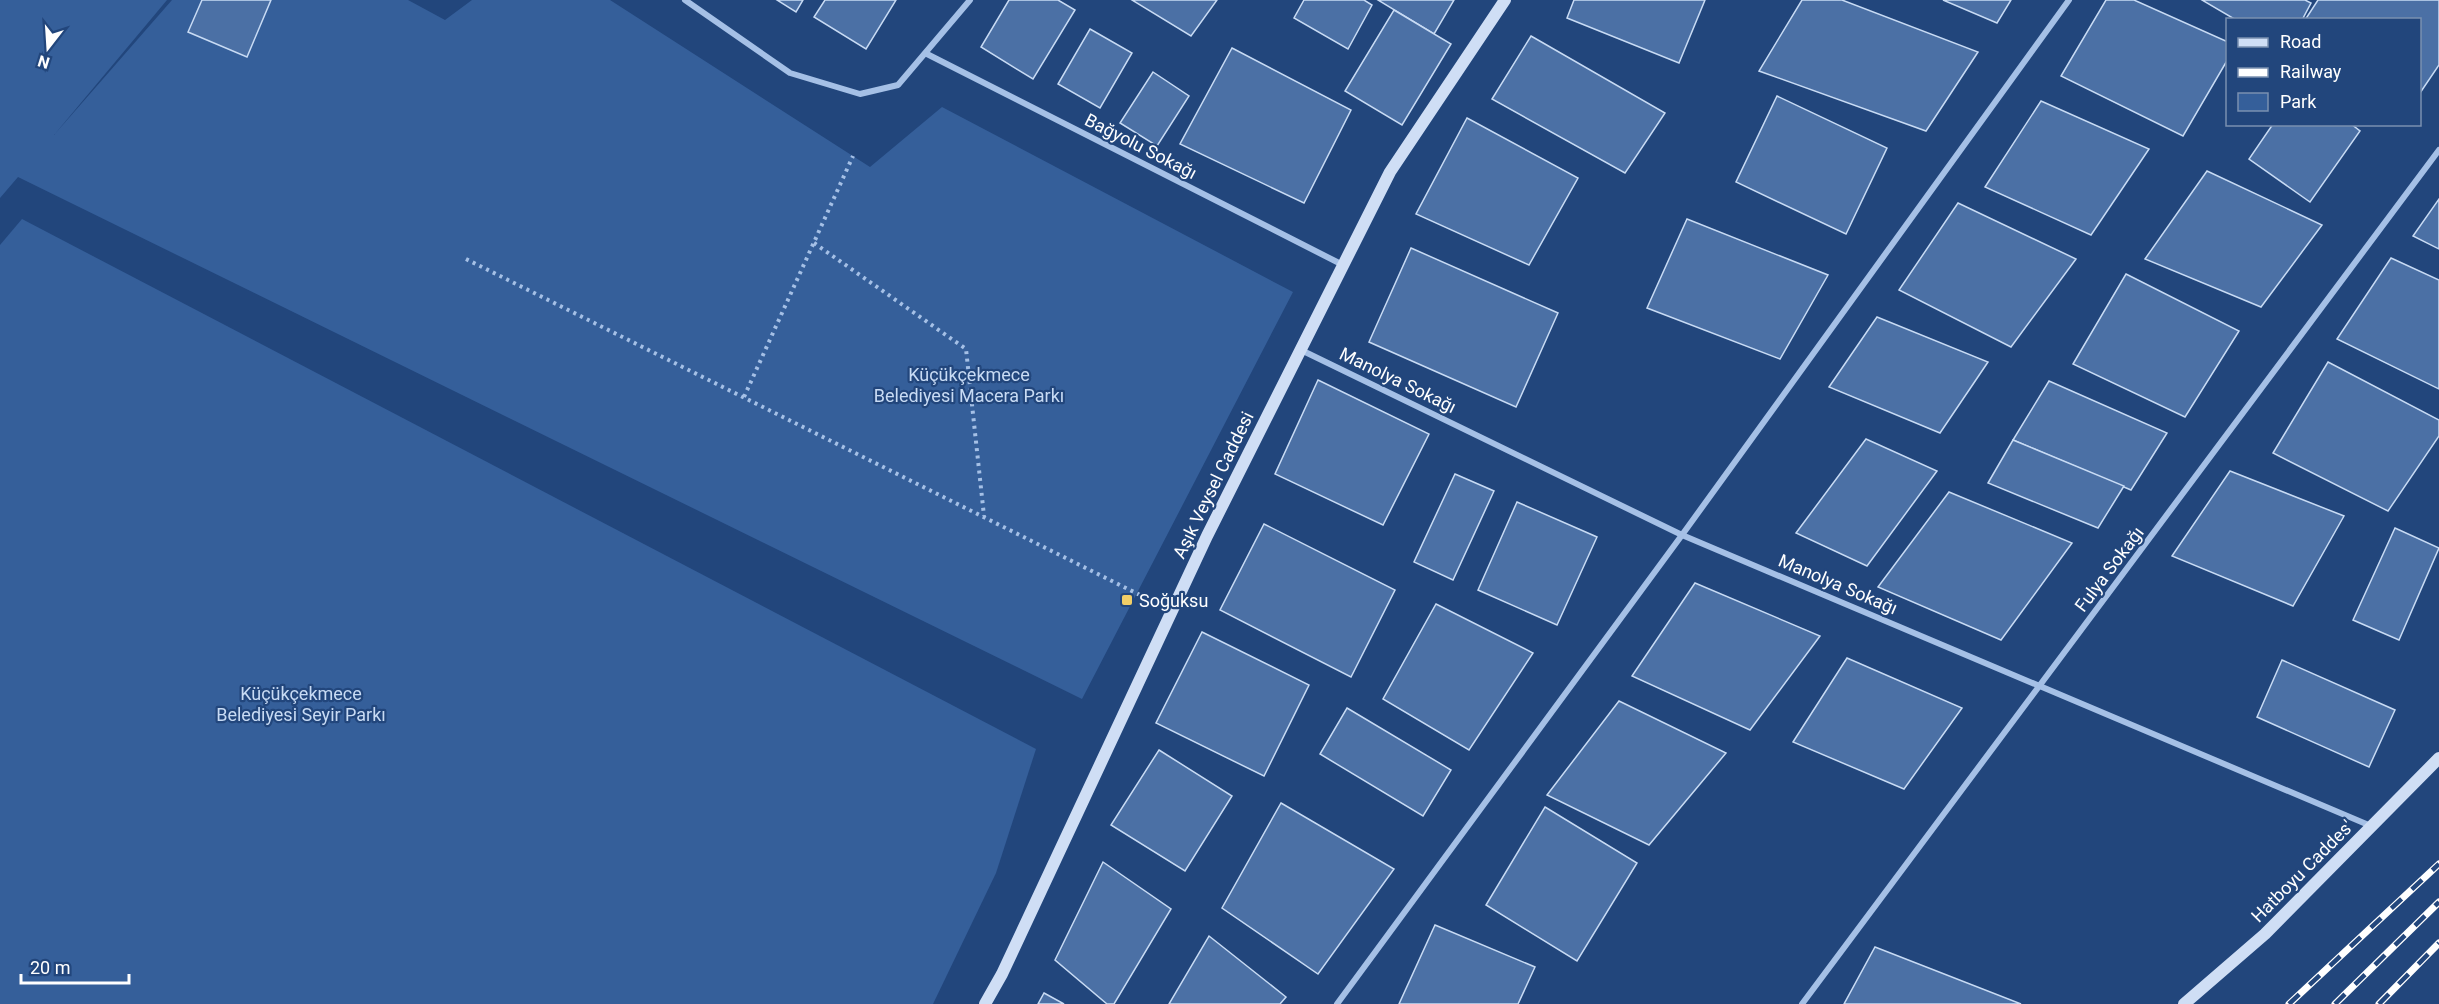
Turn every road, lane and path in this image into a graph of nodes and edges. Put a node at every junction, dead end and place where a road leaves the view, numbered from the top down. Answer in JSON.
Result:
{"nodes":[{"id":1,"x":685,"y":0,"type":"edge"},
{"id":2,"x":970,"y":0,"type":"edge"},
{"id":3,"x":1505,"y":0,"type":"edge"},
{"id":4,"x":2069,"y":0,"type":"edge"},
{"id":5,"x":927,"y":54,"type":"junction"},
{"id":6,"x":2439,"y":150,"type":"edge"},
{"id":7,"x":853,"y":156,"type":"dead end"},
{"id":8,"x":814,"y":243,"type":"junction"},
{"id":9,"x":466,"y":259,"type":"dead end"},
{"id":10,"x":1343,"y":265,"type":"junction"},
{"id":11,"x":1300,"y":349,"type":"junction"},
{"id":12,"x":744,"y":397,"type":"junction"},
{"id":13,"x":984,"y":516,"type":"junction"},
{"id":14,"x":1682,"y":535,"type":"junction"},
{"id":15,"x":1171,"y":612,"type":"junction"},
{"id":16,"x":2041,"y":686,"type":"junction"},
{"id":17,"x":2439,"y":758,"type":"edge"},
{"id":18,"x":2373,"y":826,"type":"junction"},
{"id":19,"x":985,"y":1004,"type":"edge"},
{"id":20,"x":1337,"y":1004,"type":"edge"},
{"id":21,"x":1802,"y":1004,"type":"edge"},
{"id":22,"x":2184,"y":1004,"type":"edge"}],
"edges":[{"from":1,"to":5,"type":"street"},
{"from":2,"to":5,"type":"street"},
{"from":3,"to":10,"type":"main road","name":"Aşık Veysel Caddesi"},
{"from":4,"to":14,"type":"street"},
{"from":5,"to":10,"type":"street","name":"Bağyolu Sokağı"},
{"from":6,"to":16,"type":"street","name":"Fulya Sokağı"},
{"from":7,"to":8,"type":"path"},
{"from":8,"to":12,"type":"path"},
{"from":8,"to":13,"type":"path"},
{"from":9,"to":12,"type":"path"},
{"from":10,"to":11,"type":"main road","name":"Aşık Veysel Caddesi"},
{"from":11,"to":14,"type":"street","name":"Manolya Sokağı"},
{"from":11,"to":15,"type":"main road","name":"Aşık Veysel Caddesi"},
{"from":12,"to":13,"type":"path"},
{"from":13,"to":15,"type":"path"},
{"from":14,"to":16,"type":"street","name":"Manolya Sokağı"},
{"from":14,"to":20,"type":"street"},
{"from":15,"to":19,"type":"main road","name":"Aşık Veysel Caddesi"},
{"from":16,"to":18,"type":"street","name":"Manolya Sokağı"},
{"from":16,"to":21,"type":"street","name":"Fulya Sokağı"},
{"from":17,"to":18,"type":"main road","name":"Hatboyu Caddes'"},
{"from":18,"to":22,"type":"main road","name":"Hatboyu Caddes'"}]}
